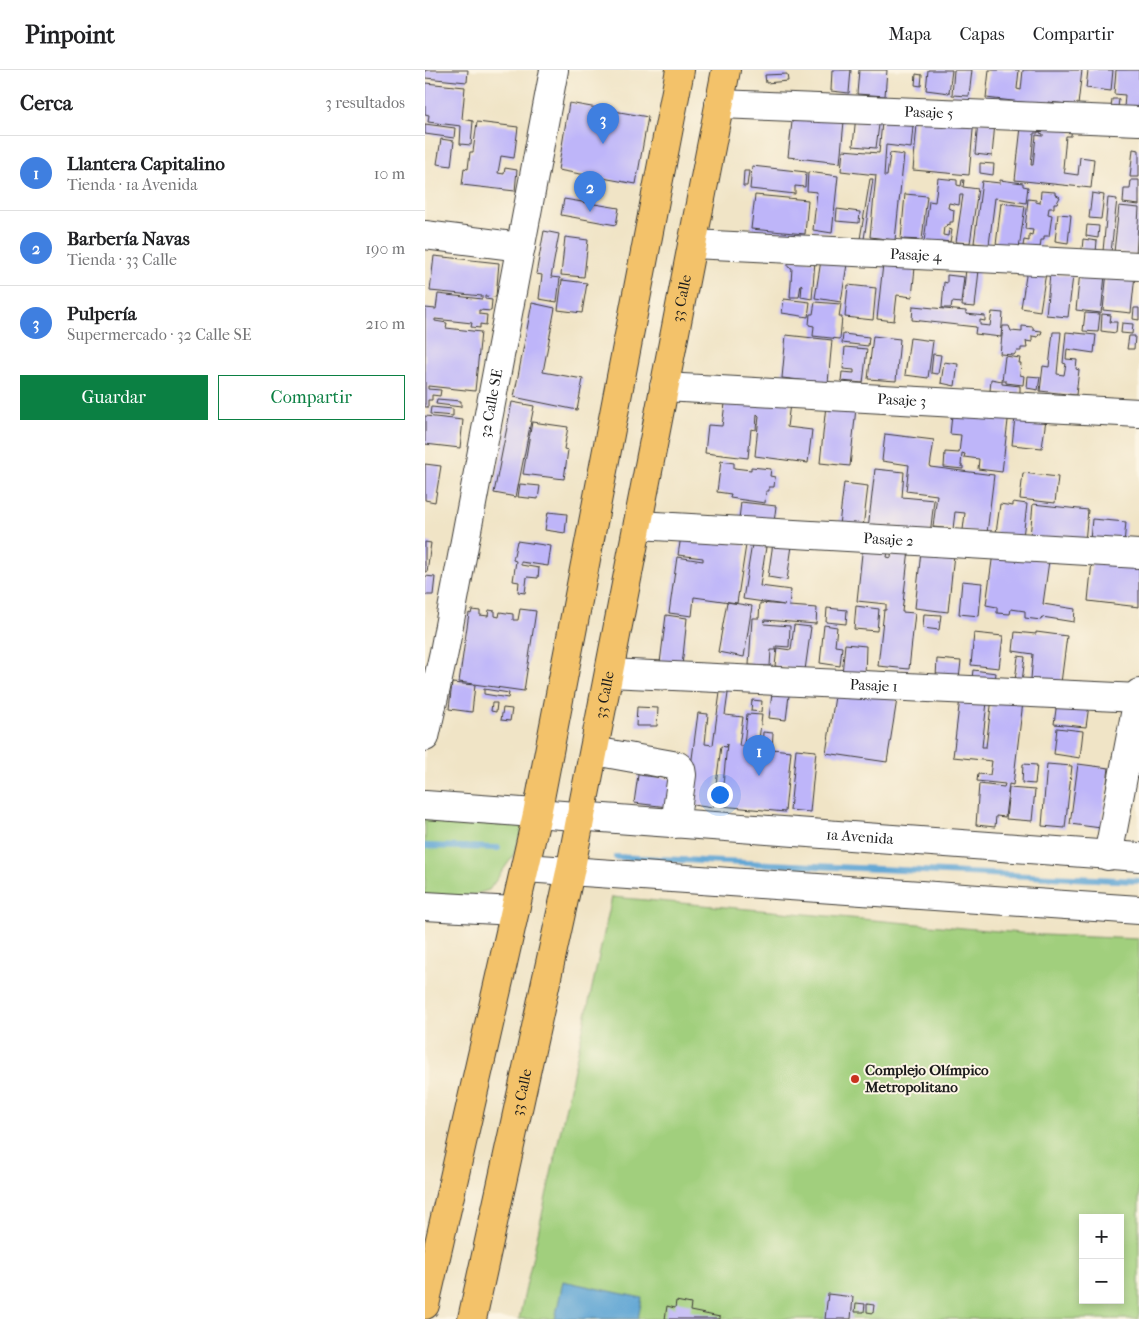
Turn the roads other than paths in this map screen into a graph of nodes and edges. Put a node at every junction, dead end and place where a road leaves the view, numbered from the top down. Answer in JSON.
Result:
{"nodes":[{"id":1,"x":554,"y":70,"type":"edge"},
{"id":2,"x":680,"y":70,"type":"edge"},
{"id":3,"x":726,"y":70,"type":"edge"},
{"id":4,"x":719,"y":104,"type":"junction"},
{"id":5,"x":1139,"y":121,"type":"edge"},
{"id":6,"x":425,"y":235,"type":"edge"},
{"id":7,"x":692,"y":244,"type":"junction"},
{"id":8,"x":521,"y":247,"type":"junction"},
{"id":9,"x":1139,"y":266,"type":"edge"},
{"id":10,"x":665,"y":387,"type":"junction"},
{"id":11,"x":1139,"y":413,"type":"edge"},
{"id":12,"x":638,"y":525,"type":"junction"},
{"id":13,"x":1139,"y":554,"type":"edge"},
{"id":14,"x":609,"y":673,"type":"junction"},
{"id":15,"x":1139,"y":696,"type":"edge"},
{"id":16,"x":425,"y":737,"type":"edge"},
{"id":17,"x":594,"y":751,"type":"junction"},
{"id":18,"x":425,"y":805,"type":"edge"},
{"id":19,"x":537,"y":814,"type":"junction"},
{"id":20,"x":581,"y":818,"type":"junction"},
{"id":21,"x":675,"y":824,"type":"junction"},
{"id":22,"x":1108,"y":856,"type":"junction"},
{"id":23,"x":1139,"y":857,"type":"edge"},
{"id":24,"x":525,"y":868,"type":"junction"},
{"id":25,"x":570,"y":872,"type":"junction"},
{"id":26,"x":425,"y":906,"type":"edge"},
{"id":27,"x":1139,"y":910,"type":"edge"},
{"id":28,"x":514,"y":911,"type":"junction"},
{"id":29,"x":425,"y":1305,"type":"edge"},
{"id":30,"x":472,"y":1319,"type":"edge"}],
"edges":[{"from":1,"to":8,"type":"street","name":"32 Calle SE"},
{"from":2,"to":19,"type":"main road"},
{"from":3,"to":4,"type":"main road","name":"33 Calle"},
{"from":4,"to":5,"type":"street","name":"Pasaje 5"},
{"from":4,"to":7,"type":"main road","name":"33 Calle"},
{"from":6,"to":8,"type":"street"},
{"from":7,"to":9,"type":"street","name":"Pasaje 4"},
{"from":7,"to":10,"type":"main road","name":"33 Calle"},
{"from":8,"to":16,"type":"street","name":"32 Calle SE"},
{"from":10,"to":11,"type":"street","name":"Pasaje 3"},
{"from":10,"to":12,"type":"main road","name":"33 Calle"},
{"from":12,"to":13,"type":"street","name":"Pasaje 2"},
{"from":12,"to":14,"type":"main road","name":"33 Calle"},
{"from":14,"to":15,"type":"street","name":"Pasaje 1"},
{"from":14,"to":17,"type":"main road","name":"33 Calle"},
{"from":15,"to":22,"type":"street"},
{"from":17,"to":20,"type":"main road","name":"33 Calle"},
{"from":17,"to":21,"type":"street"},
{"from":18,"to":19,"type":"street"},
{"from":19,"to":20,"type":"street","name":"1a Avenida"},
{"from":19,"to":24,"type":"main road"},
{"from":20,"to":21,"type":"street","name":"1a Avenida"},
{"from":20,"to":25,"type":"main road","name":"33 Calle"},
{"from":21,"to":22,"type":"street","name":"1a Avenida"},
{"from":22,"to":23,"type":"street","name":"1a Avenida"},
{"from":24,"to":25,"type":"street"},
{"from":24,"to":28,"type":"main road"},
{"from":25,"to":27,"type":"street"},
{"from":25,"to":30,"type":"main road","name":"33 Calle"},
{"from":26,"to":28,"type":"street"},
{"from":28,"to":29,"type":"main road"}]}
